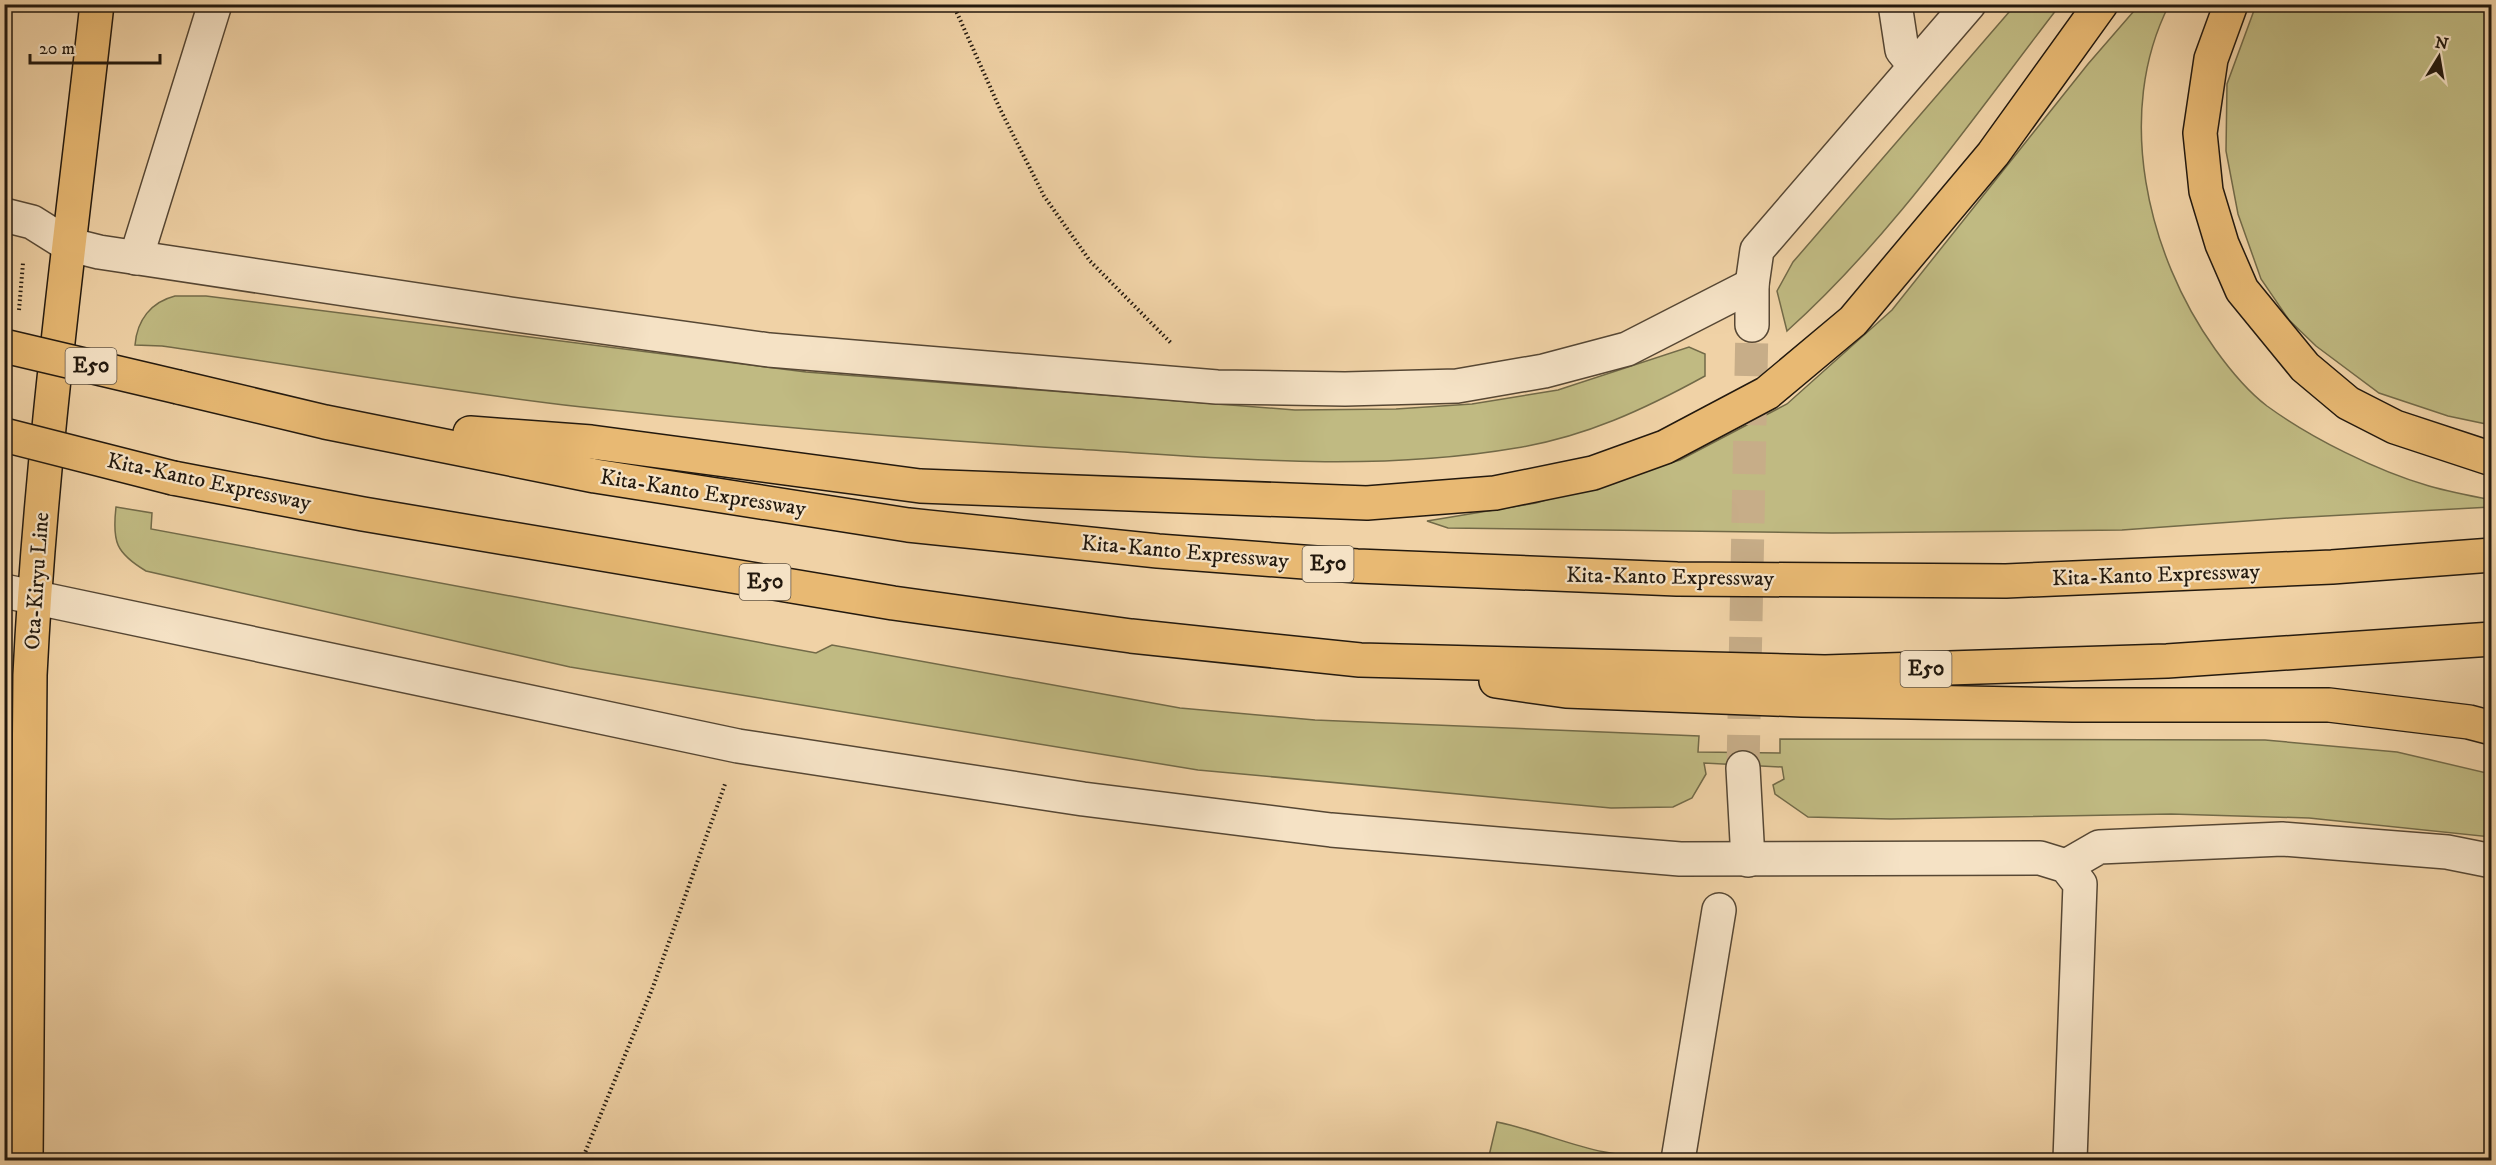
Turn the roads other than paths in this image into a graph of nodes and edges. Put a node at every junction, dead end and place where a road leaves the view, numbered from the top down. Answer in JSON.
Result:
{"nodes":[{"id":1,"x":97,"y":4,"type":"edge"},
{"id":2,"x":215,"y":4,"type":"edge"},
{"id":3,"x":1895,"y":4,"type":"edge"},
{"id":4,"x":1969,"y":4,"type":"edge"},
{"id":5,"x":2101,"y":4,"type":"edge"},
{"id":6,"x":2230,"y":4,"type":"edge"},
{"id":7,"x":1915,"y":66,"type":"junction"},
{"id":8,"x":4,"y":215,"type":"edge"},
{"id":9,"x":67,"y":244,"type":"junction"},
{"id":10,"x":136,"y":258,"type":"junction"},
{"id":11,"x":1752,"y":285,"type":"junction"},
{"id":12,"x":1752,"y":325,"type":"tunnel mouth"},
{"id":13,"x":4,"y":346,"type":"edge"},
{"id":14,"x":325,"y":422,"type":"junction"},
{"id":15,"x":4,"y":435,"type":"edge"},
{"id":16,"x":2492,"y":459,"type":"edge"},
{"id":17,"x":2492,"y":555,"type":"edge"},
{"id":18,"x":19,"y":594,"type":"edge"},
{"id":19,"x":2492,"y":639,"type":"edge"},
{"id":20,"x":1360,"y":660,"type":"junction"},
{"id":21,"x":2492,"y":728,"type":"edge"},
{"id":22,"x":1743,"y":768,"type":"tunnel mouth"},
{"id":23,"x":1748,"y":860,"type":"junction"},
{"id":24,"x":2492,"y":861,"type":"edge"},
{"id":25,"x":2066,"y":867,"type":"junction"},
{"id":26,"x":1719,"y":910,"type":"dead end"},
{"id":27,"x":26,"y":1161,"type":"edge"},
{"id":28,"x":1678,"y":1161,"type":"edge"},
{"id":29,"x":2070,"y":1161,"type":"edge"}],
"edges":[{"from":1,"to":9,"type":"main road","name":"Ota-Kiryu Line"},
{"from":2,"to":10,"type":"street"},
{"from":3,"to":7,"type":"street"},
{"from":4,"to":7,"type":"street"},
{"from":5,"to":14,"type":"main road"},
{"from":6,"to":16,"type":"main road"},
{"from":7,"to":11,"type":"street"},
{"from":8,"to":9,"type":"street"},
{"from":9,"to":10,"type":"street"},
{"from":9,"to":18,"type":"main road","name":"Ota-Kiryu Line"},
{"from":10,"to":11,"type":"street"},
{"from":11,"to":12,"type":"street"},
{"from":13,"to":14,"type":"main road","name":"Kita-Kanto Expressway","number":"E50","bridge":true},
{"from":14,"to":17,"type":"main road","name":"Kita-Kanto Expressway","number":"E50"},
{"from":15,"to":20,"type":"main road","name":"Kita-Kanto Expressway","number":"E50","bridge":true},
{"from":18,"to":23,"type":"street"},
{"from":18,"to":27,"type":"main road","name":"Ota-Kiryu Line"},
{"from":19,"to":20,"type":"main road","name":"Kita-Kanto Expressway","number":"E50"},
{"from":20,"to":21,"type":"main road"},
{"from":22,"to":23,"type":"street"},
{"from":23,"to":25,"type":"street"},
{"from":24,"to":25,"type":"street"},
{"from":25,"to":29,"type":"street"},
{"from":26,"to":28,"type":"street"}]}
